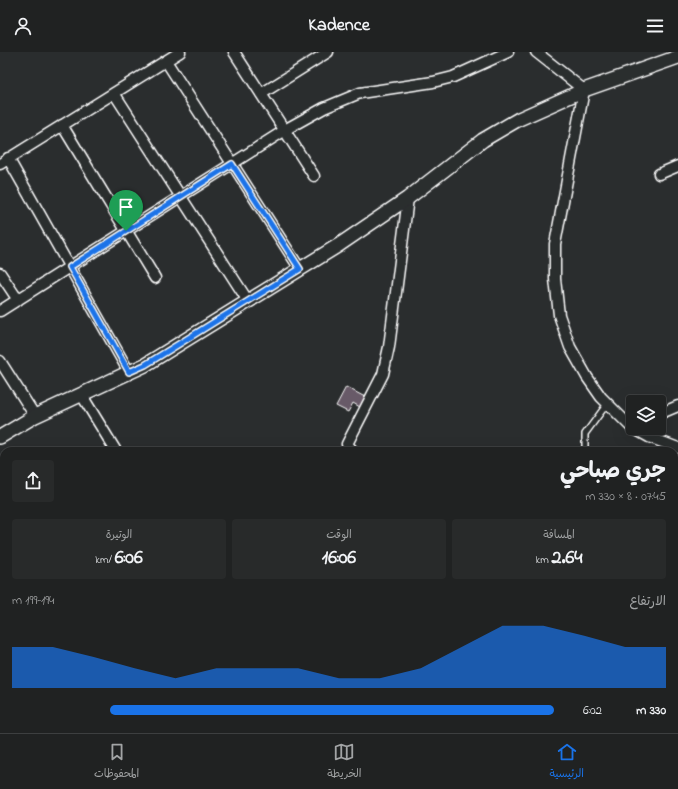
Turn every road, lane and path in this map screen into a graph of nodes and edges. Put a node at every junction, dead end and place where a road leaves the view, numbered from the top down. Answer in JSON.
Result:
{"nodes":[{"id":1,"x":180,"y":52,"type":"edge"},
{"id":2,"x":234,"y":52,"type":"edge"},
{"id":3,"x":328,"y":52,"type":"edge"},
{"id":4,"x":508,"y":52,"type":"edge"},
{"id":5,"x":536,"y":52,"type":"edge"},
{"id":6,"x":678,"y":57,"type":"edge"},
{"id":7,"x":166,"y":61,"type":"junction"},
{"id":8,"x":584,"y":90,"type":"junction"},
{"id":9,"x":114,"y":93,"type":"junction"},
{"id":10,"x":261,"y":94,"type":"junction"},
{"id":11,"x":62,"y":125,"type":"junction"},
{"id":12,"x":285,"y":131,"type":"junction"},
{"id":13,"x":4,"y":161,"type":"edge"},
{"id":14,"x":232,"y":164,"type":"junction"},
{"id":15,"x":678,"y":166,"type":"edge"},
{"id":16,"x":659,"y":174,"type":"dead end"},
{"id":17,"x":314,"y":176,"type":"dead end"},
{"id":18,"x":181,"y":196,"type":"junction"},
{"id":19,"x":408,"y":198,"type":"junction"},
{"id":20,"x":126,"y":231,"type":"junction"},
{"id":21,"x":70,"y":267,"type":"junction"},
{"id":22,"x":300,"y":269,"type":"junction"},
{"id":23,"x":0,"y":273,"type":"edge"},
{"id":24,"x":155,"y":278,"type":"dead end"},
{"id":25,"x":18,"y":300,"type":"junction"},
{"id":26,"x":248,"y":301,"type":"junction"},
{"id":27,"x":0,"y":311,"type":"edge"},
{"id":28,"x":0,"y":361,"type":"edge"},
{"id":29,"x":129,"y":372,"type":"junction"},
{"id":30,"x":82,"y":394,"type":"junction"},
{"id":31,"x":607,"y":404,"type":"junction"},
{"id":32,"x":678,"y":406,"type":"edge"},
{"id":33,"x":666,"y":411,"type":"edge"},
{"id":34,"x":35,"y":416,"type":"junction"},
{"id":35,"x":626,"y":421,"type":"edge"},
{"id":36,"x":646,"y":435,"type":"edge"},
{"id":37,"x":0,"y":437,"type":"edge"},
{"id":38,"x":114,"y":447,"type":"edge"},
{"id":39,"x":348,"y":447,"type":"edge"},
{"id":40,"x":585,"y":447,"type":"edge"},
{"id":41,"x":675,"y":447,"type":"edge"}],
"edges":[{"from":1,"to":7,"type":"street"},
{"from":2,"to":10,"type":"street"},
{"from":3,"to":10,"type":"street"},
{"from":4,"to":12,"type":"street"},
{"from":5,"to":8,"type":"street"},
{"from":6,"to":8,"type":"street"},
{"from":7,"to":9,"type":"street"},
{"from":7,"to":14,"type":"street"},
{"from":8,"to":19,"type":"street"},
{"from":8,"to":31,"type":"street"},
{"from":9,"to":11,"type":"street"},
{"from":9,"to":18,"type":"street"},
{"from":10,"to":12,"type":"street"},
{"from":11,"to":13,"type":"street"},
{"from":11,"to":20,"type":"street"},
{"from":12,"to":14,"type":"street"},
{"from":12,"to":17,"type":"street"},
{"from":13,"to":21,"type":"street"},
{"from":14,"to":18,"type":"street"},
{"from":14,"to":22,"type":"street"},
{"from":15,"to":16,"type":"street"},
{"from":18,"to":20,"type":"street"},
{"from":18,"to":26,"type":"street"},
{"from":19,"to":22,"type":"street"},
{"from":19,"to":39,"type":"street"},
{"from":20,"to":21,"type":"street"},
{"from":20,"to":24,"type":"street"},
{"from":21,"to":25,"type":"street"},
{"from":21,"to":29,"type":"street"},
{"from":22,"to":26,"type":"street"},
{"from":23,"to":25,"type":"street"},
{"from":25,"to":27,"type":"street"},
{"from":26,"to":29,"type":"street"},
{"from":28,"to":34,"type":"street"},
{"from":29,"to":30,"type":"street"},
{"from":30,"to":34,"type":"street"},
{"from":30,"to":38,"type":"street"},
{"from":31,"to":35,"type":"street"},
{"from":31,"to":40,"type":"lane"},
{"from":32,"to":33,"type":"street"},
{"from":34,"to":37,"type":"street"},
{"from":36,"to":41,"type":"street"}]}
